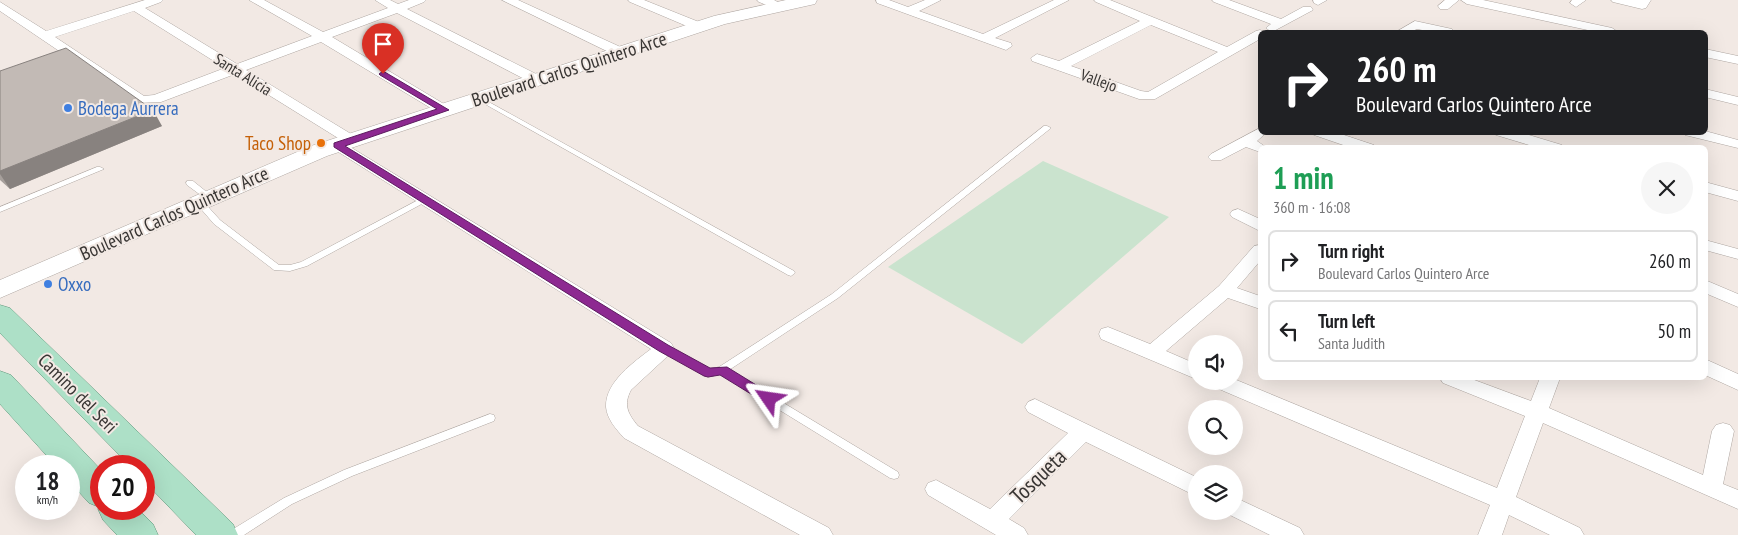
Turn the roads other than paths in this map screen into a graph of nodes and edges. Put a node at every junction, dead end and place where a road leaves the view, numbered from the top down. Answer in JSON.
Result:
{"nodes":[{"id":1,"x":157,"y":0,"type":"edge"},
{"id":2,"x":255,"y":0,"type":"edge"},
{"id":3,"x":380,"y":0,"type":"edge"},
{"id":4,"x":420,"y":0,"type":"edge"},
{"id":5,"x":508,"y":0,"type":"edge"},
{"id":6,"x":634,"y":0,"type":"edge"},
{"id":7,"x":809,"y":0,"type":"edge"},
{"id":8,"x":935,"y":0,"type":"edge"},
{"id":9,"x":1063,"y":0,"type":"edge"},
{"id":10,"x":1100,"y":0,"type":"edge"},
{"id":11,"x":1218,"y":0,"type":"edge"},
{"id":12,"x":1467,"y":0,"type":"edge"},
{"id":13,"x":1617,"y":0,"type":"edge"},
{"id":14,"x":1645,"y":0,"type":"edge"},
{"id":15,"x":881,"y":1,"type":"edge"},
{"id":16,"x":771,"y":3,"type":"edge"},
{"id":17,"x":0,"y":6,"type":"edge"},
{"id":18,"x":135,"y":7,"type":"junction"},
{"id":19,"x":398,"y":8,"type":"junction"},
{"id":20,"x":1307,"y":10,"type":"dead end"},
{"id":21,"x":908,"y":11,"type":"junction"},
{"id":22,"x":1151,"y":20,"type":"junction"},
{"id":23,"x":1281,"y":23,"type":"junction"},
{"id":24,"x":700,"y":27,"type":"junction"},
{"id":25,"x":1268,"y":30,"type":"edge"},
{"id":26,"x":1406,"y":30,"type":"edge"},
{"id":27,"x":1439,"y":30,"type":"edge"},
{"id":28,"x":1603,"y":30,"type":"edge"},
{"id":29,"x":1258,"y":35,"type":"edge"},
{"id":30,"x":44,"y":36,"type":"junction"},
{"id":31,"x":322,"y":37,"type":"junction"},
{"id":32,"x":984,"y":38,"type":"junction"},
{"id":33,"x":1006,"y":46,"type":"dead end"},
{"id":34,"x":622,"y":52,"type":"junction"},
{"id":35,"x":1228,"y":52,"type":"junction"},
{"id":36,"x":1708,"y":54,"type":"edge"},
{"id":37,"x":1037,"y":58,"type":"dead end"},
{"id":38,"x":1738,"y":60,"type":"edge"},
{"id":39,"x":1060,"y":66,"type":"junction"},
{"id":40,"x":236,"y":69,"type":"junction"},
{"id":41,"x":537,"y":80,"type":"junction"},
{"id":42,"x":1708,"y":94,"type":"edge"},
{"id":43,"x":478,"y":98,"type":"junction"},
{"id":44,"x":1738,"y":100,"type":"edge"},
{"id":45,"x":444,"y":110,"type":"junction"},
{"id":46,"x":1047,"y":128,"type":"dead end"},
{"id":47,"x":1258,"y":133,"type":"edge"},
{"id":48,"x":1328,"y":135,"type":"edge"},
{"id":49,"x":1512,"y":135,"type":"edge"},
{"id":50,"x":1702,"y":135,"type":"edge"},
{"id":51,"x":1246,"y":141,"type":"junction"},
{"id":52,"x":344,"y":143,"type":"junction"},
{"id":53,"x":1738,"y":144,"type":"edge"},
{"id":54,"x":1360,"y":145,"type":"edge"},
{"id":55,"x":1546,"y":145,"type":"edge"},
{"id":56,"x":1258,"y":147,"type":"edge"},
{"id":57,"x":1216,"y":157,"type":"dead end"},
{"id":58,"x":100,"y":169,"type":"dead end"},
{"id":59,"x":1708,"y":188,"type":"edge"},
{"id":60,"x":199,"y":194,"type":"junction"},
{"id":61,"x":1738,"y":196,"type":"edge"},
{"id":62,"x":425,"y":200,"type":"junction"},
{"id":63,"x":0,"y":210,"type":"edge"},
{"id":64,"x":1238,"y":214,"type":"dead end"},
{"id":65,"x":1258,"y":225,"type":"edge"},
{"id":66,"x":1708,"y":246,"type":"edge"},
{"id":67,"x":1258,"y":252,"type":"edge"},
{"id":68,"x":1738,"y":254,"type":"edge"},
{"id":69,"x":790,"y":273,"type":"dead end"},
{"id":70,"x":1708,"y":287,"type":"edge"},
{"id":71,"x":0,"y":290,"type":"edge"},
{"id":72,"x":1225,"y":290,"type":"junction"},
{"id":73,"x":1738,"y":301,"type":"edge"},
{"id":74,"x":1258,"y":302,"type":"edge"},
{"id":75,"x":0,"y":315,"type":"edge"},
{"id":76,"x":1108,"y":334,"type":"dead end"},
{"id":77,"x":664,"y":348,"type":"junction"},
{"id":78,"x":1152,"y":353,"type":"junction"},
{"id":79,"x":1708,"y":367,"type":"edge"},
{"id":80,"x":1188,"y":369,"type":"edge"},
{"id":81,"x":722,"y":370,"type":"junction"},
{"id":82,"x":1455,"y":380,"type":"edge"},
{"id":83,"x":1549,"y":380,"type":"edge"},
{"id":84,"x":1738,"y":382,"type":"edge"},
{"id":85,"x":0,"y":383,"type":"edge"},
{"id":86,"x":1240,"y":390,"type":"edge"},
{"id":87,"x":1035,"y":407,"type":"dead end"},
{"id":88,"x":1538,"y":412,"type":"junction"},
{"id":89,"x":490,"y":418,"type":"dead end"},
{"id":90,"x":1084,"y":431,"type":"junction"},
{"id":91,"x":1723,"y":431,"type":"dead end"},
{"id":92,"x":894,"y":475,"type":"dead end"},
{"id":93,"x":90,"y":481,"type":"edge"},
{"id":94,"x":1188,"y":483,"type":"edge"},
{"id":95,"x":1711,"y":488,"type":"junction"},
{"id":96,"x":936,"y":489,"type":"dead end"},
{"id":97,"x":1738,"y":500,"type":"edge"},
{"id":98,"x":1503,"y":501,"type":"junction"},
{"id":99,"x":1243,"y":510,"type":"edge"},
{"id":100,"x":126,"y":520,"type":"edge"},
{"id":101,"x":992,"y":521,"type":"junction"},
{"id":102,"x":140,"y":535,"type":"edge"},
{"id":103,"x":220,"y":535,"type":"edge"},
{"id":104,"x":234,"y":535,"type":"edge"},
{"id":105,"x":821,"y":535,"type":"edge"},
{"id":106,"x":1016,"y":535,"type":"edge"},
{"id":107,"x":1292,"y":535,"type":"edge"},
{"id":108,"x":1490,"y":535,"type":"edge"},
{"id":109,"x":1572,"y":535,"type":"edge"}],
"edges":[{"from":1,"to":18,"type":"street"},
{"from":2,"to":31,"type":"street"},
{"from":3,"to":19,"type":"street"},
{"from":4,"to":19,"type":"street"},
{"from":5,"to":34,"type":"street"},
{"from":6,"to":24,"type":"street"},
{"from":7,"to":16,"type":"street","name":"Boulevard Carlos Quintero Arce"},
{"from":8,"to":21,"type":"street"},
{"from":9,"to":32,"type":"street"},
{"from":10,"to":22,"type":"street"},
{"from":11,"to":23,"type":"street"},
{"from":12,"to":28,"type":"street"},
{"from":13,"to":14,"type":"street"},
{"from":15,"to":21,"type":"street"},
{"from":16,"to":24,"type":"street","name":"Boulevard Carlos Quintero Arce"},
{"from":17,"to":30,"type":"street"},
{"from":18,"to":30,"type":"street"},
{"from":18,"to":40,"type":"street","name":"Santa Alicia"},
{"from":19,"to":31,"type":"street"},
{"from":19,"to":41,"type":"street"},
{"from":20,"to":23,"type":"street","name":"Vallejo"},
{"from":21,"to":32,"type":"street"},
{"from":22,"to":35,"type":"street"},
{"from":22,"to":39,"type":"street","name":"Vallejo"},
{"from":23,"to":25,"type":"street","name":"Vallejo"},
{"from":24,"to":34,"type":"street","name":"Boulevard Carlos Quintero Arce"},
{"from":26,"to":27,"type":"street"},
{"from":29,"to":35,"type":"street","name":"Vallejo"},
{"from":30,"to":40,"type":"street"},
{"from":31,"to":40,"type":"street"},
{"from":31,"to":45,"type":"street"},
{"from":32,"to":33,"type":"street"},
{"from":34,"to":41,"type":"street","name":"Boulevard Carlos Quintero Arce"},
{"from":35,"to":39,"type":"street","name":"Vallejo"},
{"from":36,"to":38,"type":"street"},
{"from":37,"to":39,"type":"street"},
{"from":40,"to":52,"type":"street","name":"Santa Alicia"},
{"from":41,"to":43,"type":"street","name":"Boulevard Carlos Quintero Arce"},
{"from":42,"to":44,"type":"street"},
{"from":43,"to":45,"type":"street","name":"Boulevard Carlos Quintero Arce"},
{"from":43,"to":69,"type":"lane"},
{"from":45,"to":52,"type":"street","name":"Boulevard Carlos Quintero Arce"},
{"from":46,"to":81,"type":"lane"},
{"from":47,"to":51,"type":"street"},
{"from":48,"to":54,"type":"street"},
{"from":49,"to":55,"type":"street"},
{"from":50,"to":53,"type":"street"},
{"from":51,"to":56,"type":"street"},
{"from":51,"to":57,"type":"street"},
{"from":52,"to":60,"type":"street","name":"Boulevard Carlos Quintero Arce"},
{"from":52,"to":62,"type":"street","name":"Santa Alicia"},
{"from":58,"to":63,"type":"lane"},
{"from":59,"to":61,"type":"street"},
{"from":60,"to":62,"type":"lane"},
{"from":60,"to":71,"type":"street","name":"Boulevard Carlos Quintero Arce"},
{"from":62,"to":77,"type":"street","name":"Santa Alicia"},
{"from":64,"to":65,"type":"street"},
{"from":66,"to":68,"type":"street"},
{"from":67,"to":72,"type":"street"},
{"from":70,"to":73,"type":"street"},
{"from":72,"to":74,"type":"street"},
{"from":72,"to":78,"type":"street"},
{"from":75,"to":103,"type":"main road","name":"Camino del Seri"},
{"from":76,"to":78,"type":"street"},
{"from":77,"to":81,"type":"lane"},
{"from":77,"to":105,"type":"street"},
{"from":78,"to":80,"type":"street"},
{"from":79,"to":84,"type":"street"},
{"from":81,"to":92,"type":"lane"},
{"from":82,"to":88,"type":"street"},
{"from":83,"to":88,"type":"street"},
{"from":85,"to":93,"type":"main road"},
{"from":86,"to":98,"type":"street"},
{"from":87,"to":90,"type":"street"},
{"from":88,"to":95,"type":"street"},
{"from":88,"to":98,"type":"street"},
{"from":89,"to":104,"type":"lane"},
{"from":90,"to":94,"type":"street"},
{"from":90,"to":101,"type":"street","name":"Tosqueta"},
{"from":91,"to":95,"type":"street"},
{"from":95,"to":97,"type":"street"},
{"from":96,"to":101,"type":"street"},
{"from":98,"to":108,"type":"street"},
{"from":98,"to":109,"type":"street"},
{"from":99,"to":107,"type":"street"},
{"from":100,"to":102,"type":"main road"},
{"from":101,"to":106,"type":"street"}]}
